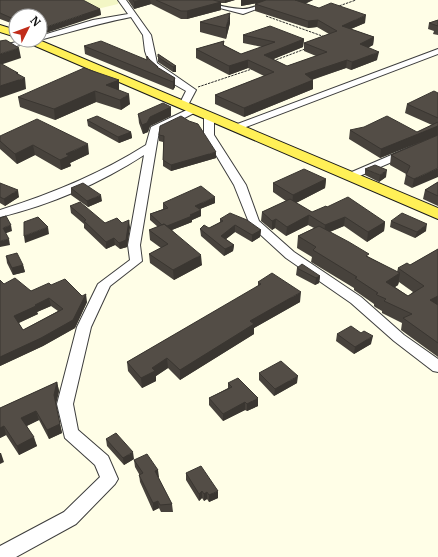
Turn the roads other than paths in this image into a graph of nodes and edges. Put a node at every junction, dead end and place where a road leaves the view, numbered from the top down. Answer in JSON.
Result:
{"nodes":[{"id":1,"x":122,"y":0,"type":"edge"},
{"id":2,"x":192,"y":0,"type":"edge"},
{"id":3,"x":277,"y":0,"type":"edge"},
{"id":4,"x":238,"y":3,"type":"dead end"},
{"id":5,"x":225,"y":8,"type":"junction"},
{"id":6,"x":132,"y":15,"type":"junction"},
{"id":7,"x":48,"y":36,"type":"edge"},
{"id":8,"x":48,"y":46,"type":"edge"},
{"id":9,"x":438,"y":51,"type":"edge"},
{"id":10,"x":189,"y":108,"type":"junction"},
{"id":11,"x":208,"y":117,"type":"junction"},
{"id":12,"x":235,"y":128,"type":"junction"},
{"id":13,"x":438,"y":138,"type":"edge"},
{"id":14,"x":152,"y":146,"type":"junction"},
{"id":15,"x":350,"y":176,"type":"junction"},
{"id":16,"x":0,"y":214,"type":"edge"},
{"id":17,"x":438,"y":214,"type":"edge"},
{"id":18,"x":438,"y":367,"type":"edge"},
{"id":19,"x":0,"y":556,"type":"edge"}],
"edges":[{"from":1,"to":6,"type":"street"},
{"from":2,"to":5,"type":"street"},
{"from":3,"to":5,"type":"street"},
{"from":4,"to":5,"type":"street"},
{"from":6,"to":7,"type":"street"},
{"from":6,"to":10,"type":"street"},
{"from":8,"to":10,"type":"main road"},
{"from":9,"to":12,"type":"street"},
{"from":10,"to":11,"type":"main road"},
{"from":10,"to":14,"type":"street"},
{"from":11,"to":12,"type":"main road"},
{"from":11,"to":18,"type":"street"},
{"from":12,"to":15,"type":"main road"},
{"from":13,"to":15,"type":"street"},
{"from":14,"to":16,"type":"street"},
{"from":14,"to":19,"type":"street"},
{"from":15,"to":17,"type":"main road"}]}
